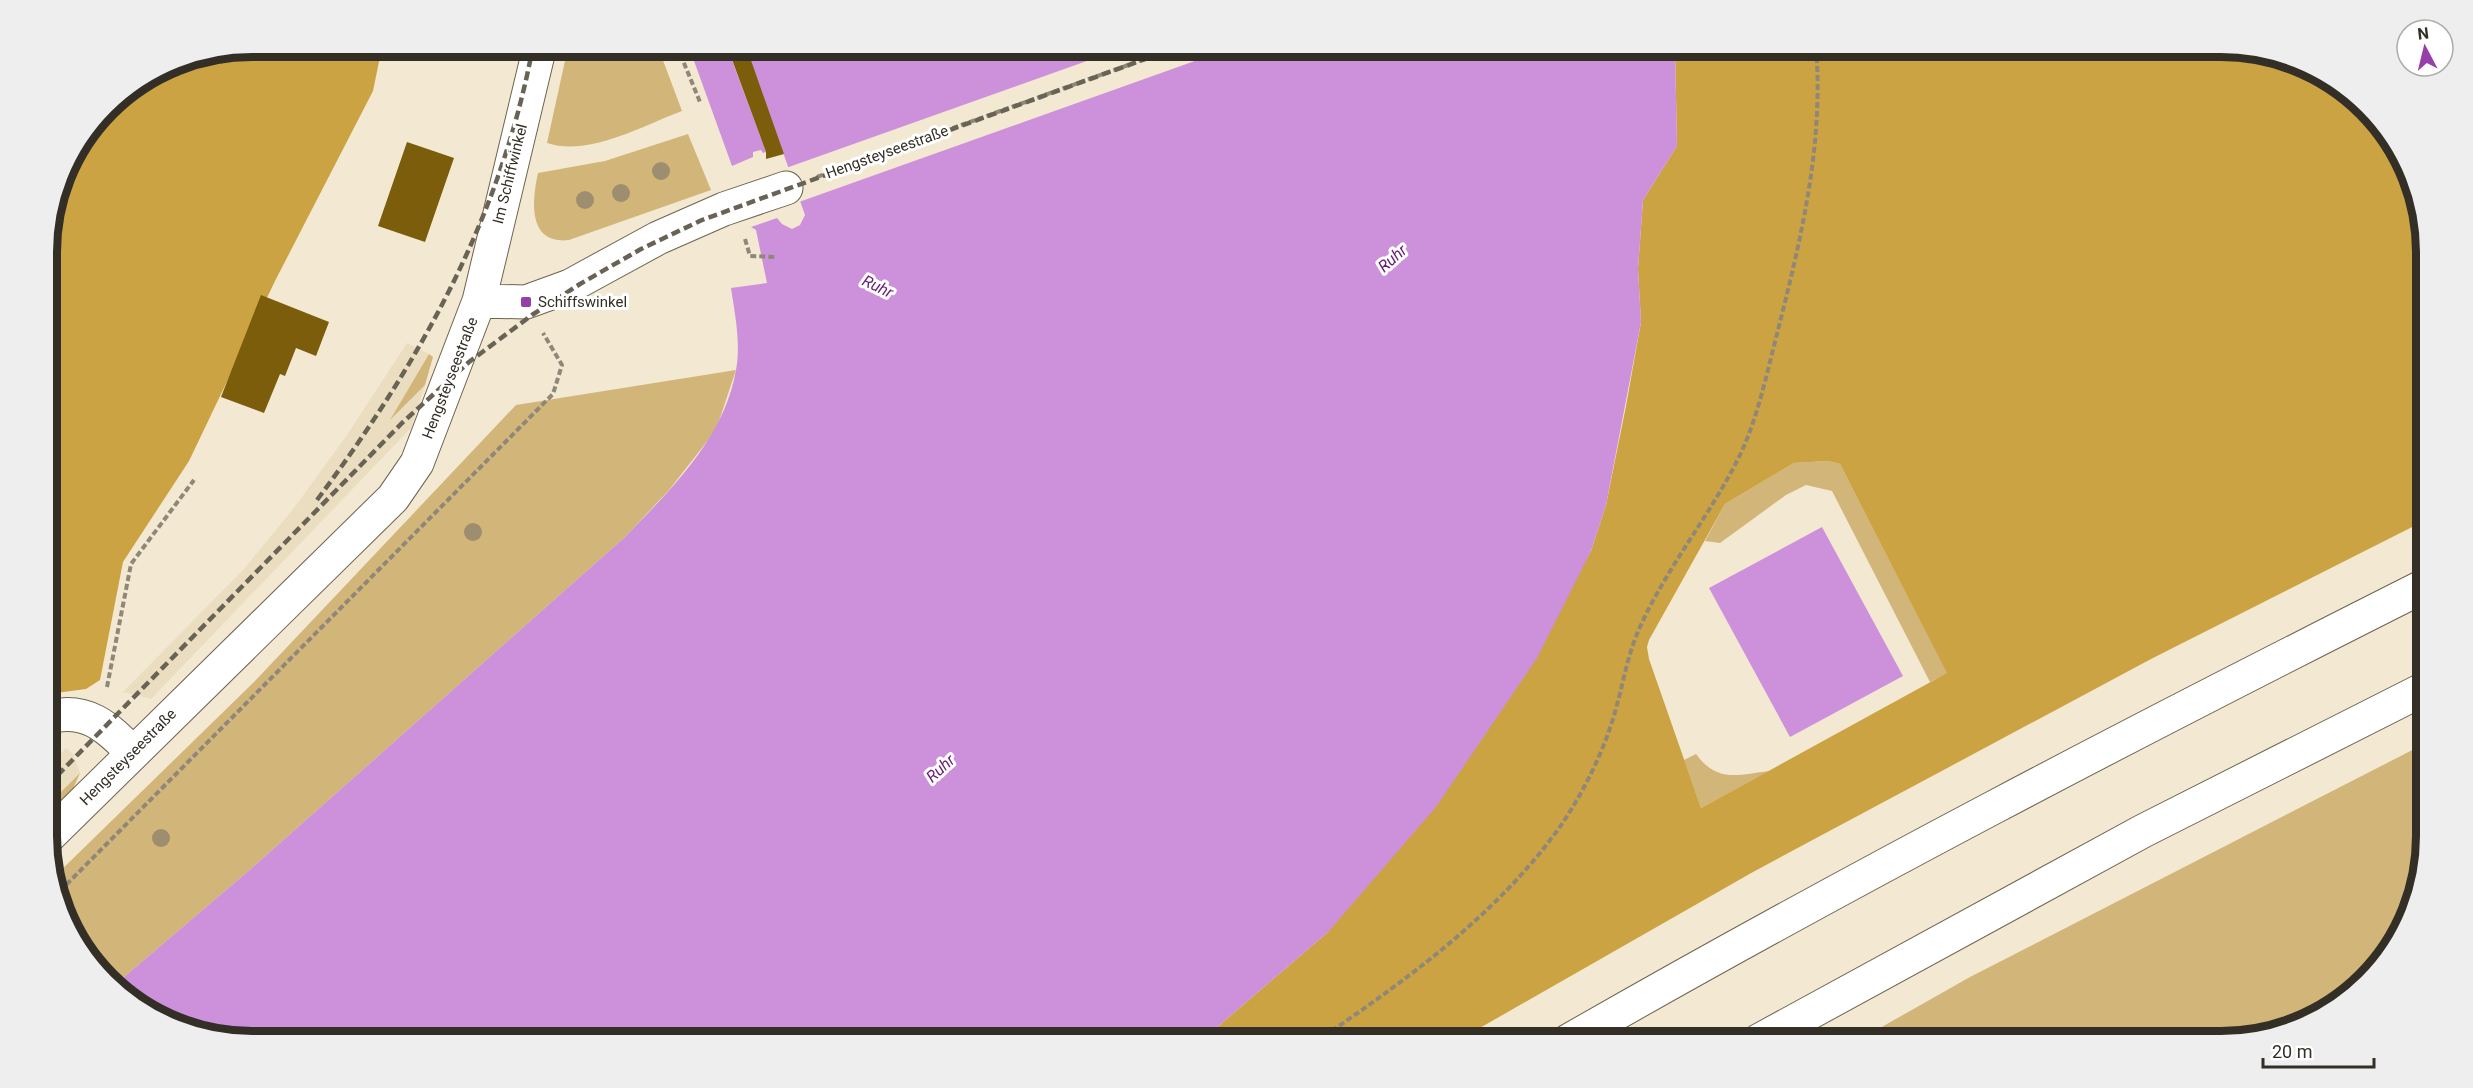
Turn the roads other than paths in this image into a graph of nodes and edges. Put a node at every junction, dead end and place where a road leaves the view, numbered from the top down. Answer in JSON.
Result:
{"nodes":[{"id":1,"x":537,"y":57,"type":"edge"},
{"id":2,"x":786,"y":188,"type":"road end"},
{"id":3,"x":479,"y":301,"type":"junction"},
{"id":4,"x":2416,"y":590,"type":"edge"},
{"id":5,"x":2416,"y":693,"type":"edge"},
{"id":6,"x":57,"y":715,"type":"edge"},
{"id":7,"x":132,"y":752,"type":"junction"},
{"id":8,"x":57,"y":828,"type":"edge"},
{"id":9,"x":1585,"y":1031,"type":"edge"},
{"id":10,"x":1776,"y":1031,"type":"edge"}],
"edges":[{"from":1,"to":3,"type":"main road","name":"Im Schiffwinkel"},
{"from":2,"to":3,"type":"main road","name":"Hengsteyseestraße"},
{"from":3,"to":7,"type":"main road","name":"Hengsteyseestraße"},
{"from":4,"to":9,"type":"main road"},
{"from":5,"to":10,"type":"main road"},
{"from":6,"to":7,"type":"main road"},
{"from":7,"to":8,"type":"main road","name":"Hengsteyseestraße"}]}
